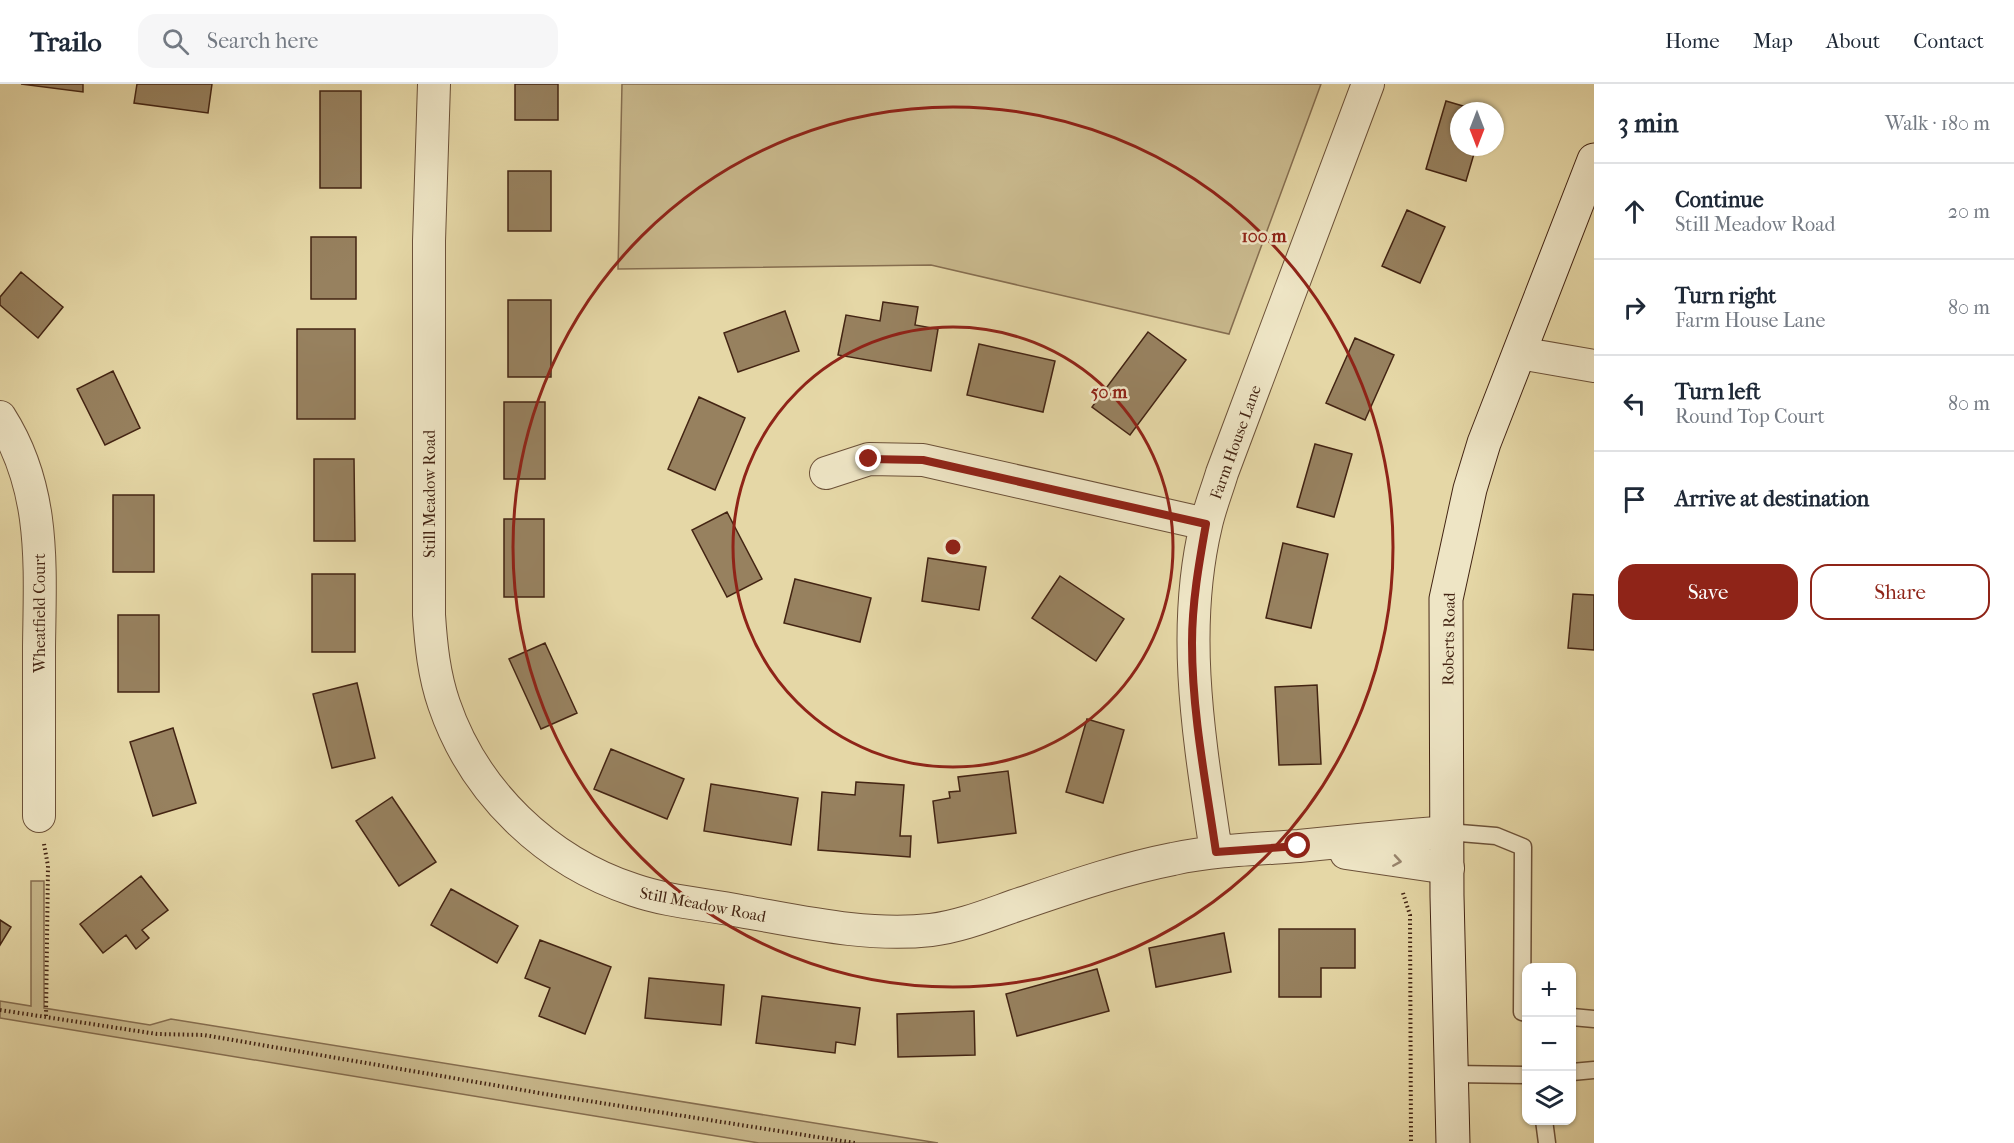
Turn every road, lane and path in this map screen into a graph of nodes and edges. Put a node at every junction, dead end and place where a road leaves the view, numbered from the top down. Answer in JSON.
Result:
{"nodes":[{"id":1,"x":434,"y":84,"type":"edge"},
{"id":2,"x":1368,"y":84,"type":"edge"},
{"id":3,"x":1594,"y":160,"type":"edge"},
{"id":4,"x":1519,"y":353,"type":"junction"},
{"id":5,"x":1594,"y":366,"type":"edge"},
{"id":6,"x":0,"y":417,"type":"edge"},
{"id":7,"x":826,"y":473,"type":"dead end"},
{"id":8,"x":1206,"y":524,"type":"junction"},
{"id":9,"x":39,"y":816,"type":"joint"},
{"id":10,"x":1448,"y":832,"type":"junction"},
{"id":11,"x":1298,"y":846,"type":"junction"},
{"id":12,"x":1216,"y":852,"type":"junction"},
{"id":13,"x":1448,"y":868,"type":"junction"},
{"id":14,"x":1396,"y":886,"type":"dead end"},
{"id":15,"x":1522,"y":963,"type":"edge"},
{"id":16,"x":0,"y":1010,"type":"edge"},
{"id":17,"x":46,"y":1016,"type":"junction"},
{"id":18,"x":1576,"y":1017,"type":"edge"},
{"id":19,"x":1594,"y":1019,"type":"edge"},
{"id":20,"x":1594,"y":1070,"type":"edge"},
{"id":21,"x":1576,"y":1072,"type":"edge"},
{"id":22,"x":1452,"y":1074,"type":"junction"},
{"id":23,"x":1522,"y":1075,"type":"edge"},
{"id":24,"x":1545,"y":1125,"type":"edge"},
{"id":25,"x":855,"y":1143,"type":"edge"},
{"id":26,"x":1411,"y":1143,"type":"edge"},
{"id":27,"x":1453,"y":1143,"type":"edge"},
{"id":28,"x":1547,"y":1143,"type":"edge"}],
"edges":[{"from":1,"to":12,"type":"street","name":"Still Meadow Road"},
{"from":2,"to":8,"type":"street","name":"Farm House Lane"},
{"from":3,"to":4,"type":"main road","name":"Roberts Road"},
{"from":4,"to":5,"type":"street"},
{"from":4,"to":10,"type":"main road","name":"Roberts Road"},
{"from":6,"to":9,"type":"street","name":"Wheatfield Court"},
{"from":7,"to":8,"type":"street"},
{"from":8,"to":12,"type":"street","name":"Farm House Lane"},
{"from":9,"to":17,"type":"path"},
{"from":10,"to":11,"type":"street","name":"Still Meadow Road"},
{"from":10,"to":13,"type":"main road","name":"Roberts Road"},
{"from":10,"to":15,"type":"lane"},
{"from":11,"to":12,"type":"street","name":"Still Meadow Road"},
{"from":11,"to":13,"type":"street","name":"Still Meadow Road","one_way":true},
{"from":13,"to":22,"type":"main road","name":"Roberts Road"},
{"from":14,"to":26,"type":"path"},
{"from":16,"to":17,"type":"path"},
{"from":17,"to":25,"type":"path"},
{"from":18,"to":19,"type":"lane"},
{"from":20,"to":21,"type":"lane"},
{"from":22,"to":23,"type":"lane"},
{"from":22,"to":27,"type":"main road","name":"Roberts Road"},
{"from":24,"to":28,"type":"lane"}]}
